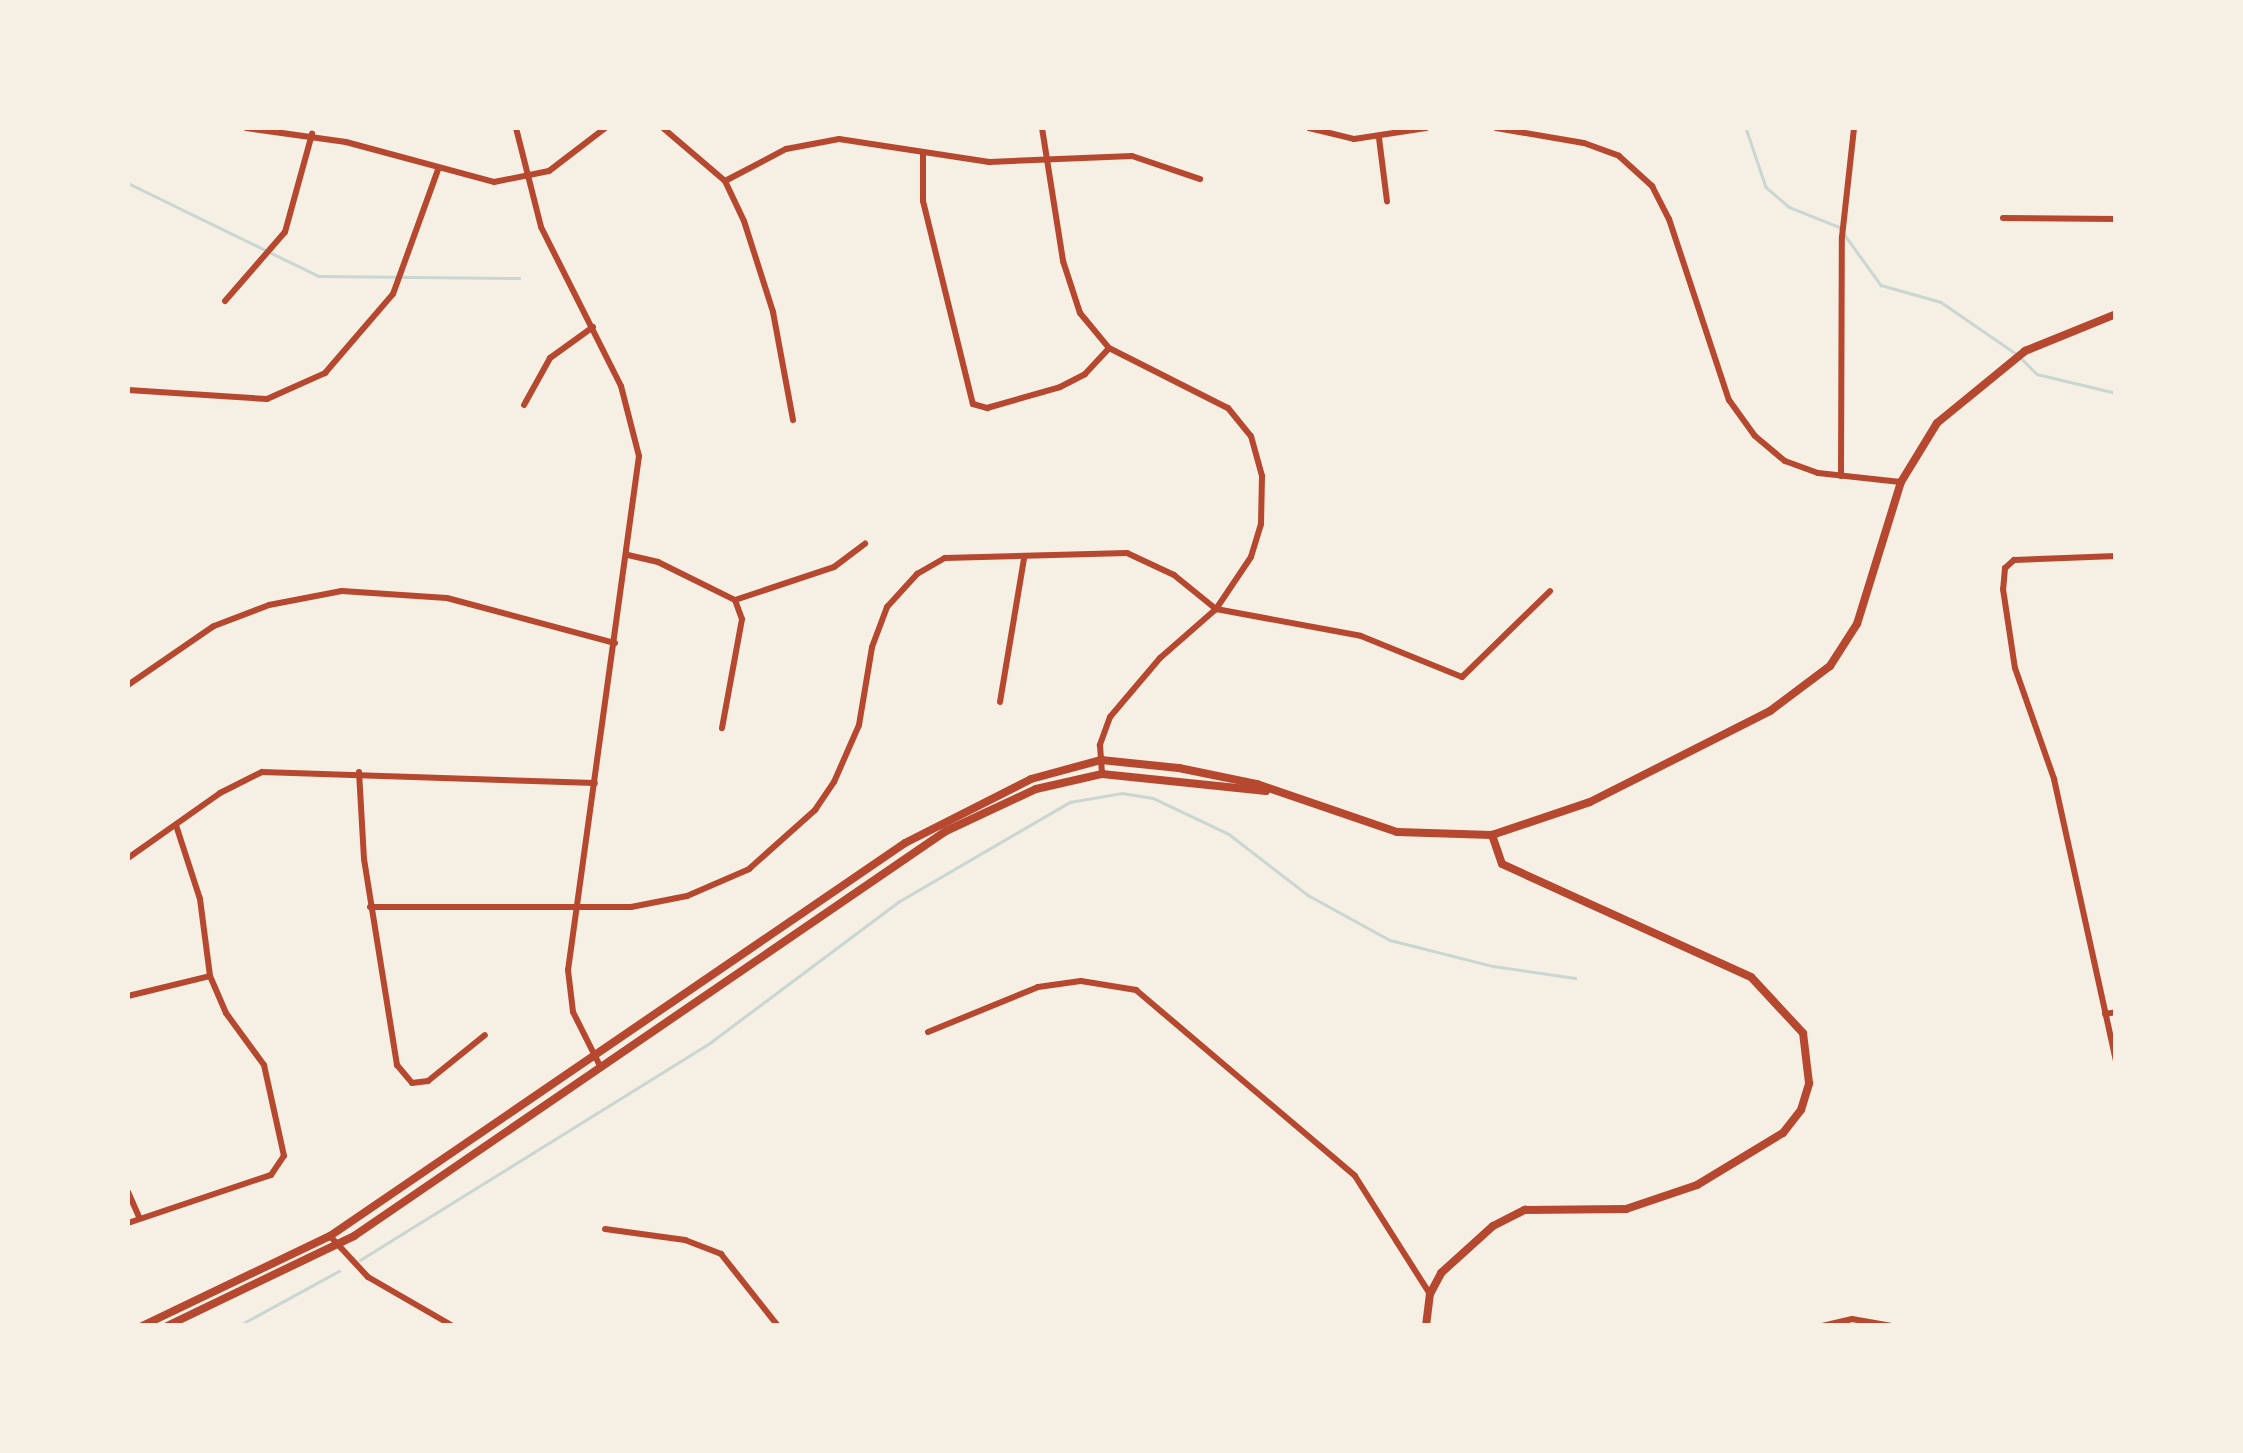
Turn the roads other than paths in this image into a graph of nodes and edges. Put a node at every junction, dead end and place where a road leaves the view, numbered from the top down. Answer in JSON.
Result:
{"nodes":[{"id":1,"x":246,"y":128,"type":"edge"},
{"id":2,"x":516,"y":128,"type":"edge"},
{"id":3,"x":605,"y":128,"type":"edge"},
{"id":4,"x":663,"y":128,"type":"edge"},
{"id":5,"x":1042,"y":128,"type":"edge"},
{"id":6,"x":1309,"y":128,"type":"edge"},
{"id":7,"x":1426,"y":128,"type":"edge"},
{"id":8,"x":1496,"y":128,"type":"edge"},
{"id":9,"x":1560,"y":128,"type":"edge"},
{"id":10,"x":1854,"y":128,"type":"edge"},
{"id":11,"x":312,"y":134,"type":"junction"},
{"id":12,"x":1379,"y":138,"type":"junction"},
{"id":13,"x":1558,"y":138,"type":"junction"},
{"id":14,"x":923,"y":152,"type":"junction"},
{"id":15,"x":1042,"y":159,"type":"junction"},
{"id":16,"x":438,"y":170,"type":"junction"},
{"id":17,"x":1200,"y":179,"type":"dead end"},
{"id":18,"x":527,"y":180,"type":"junction"},
{"id":19,"x":725,"y":181,"type":"junction"},
{"id":20,"x":1388,"y":201,"type":"dead end"},
{"id":21,"x":2004,"y":218,"type":"dead end"},
{"id":22,"x":2116,"y":218,"type":"edge"},
{"id":23,"x":225,"y":301,"type":"dead end"},
{"id":24,"x":2116,"y":314,"type":"edge"},
{"id":25,"x":593,"y":327,"type":"junction"},
{"id":26,"x":1109,"y":348,"type":"junction"},
{"id":27,"x":128,"y":390,"type":"edge"},
{"id":28,"x":524,"y":405,"type":"dead end"},
{"id":29,"x":793,"y":420,"type":"dead end"},
{"id":30,"x":1841,"y":476,"type":"junction"},
{"id":31,"x":1900,"y":482,"type":"junction"},
{"id":32,"x":865,"y":544,"type":"dead end"},
{"id":33,"x":628,"y":555,"type":"junction"},
{"id":34,"x":2116,"y":556,"type":"edge"},
{"id":35,"x":1024,"y":558,"type":"junction"},
{"id":36,"x":1550,"y":592,"type":"dead end"},
{"id":37,"x":735,"y":600,"type":"junction"},
{"id":38,"x":1216,"y":610,"type":"junction"},
{"id":39,"x":615,"y":644,"type":"junction"},
{"id":40,"x":128,"y":685,"type":"edge"},
{"id":41,"x":1000,"y":702,"type":"dead end"},
{"id":42,"x":722,"y":728,"type":"dead end"},
{"id":43,"x":1100,"y":760,"type":"junction"},
{"id":44,"x":360,"y":772,"type":"junction"},
{"id":45,"x":1102,"y":774,"type":"junction"},
{"id":46,"x":595,"y":783,"type":"junction"},
{"id":47,"x":1276,"y":792,"type":"junction"},
{"id":48,"x":176,"y":825,"type":"junction"},
{"id":49,"x":1492,"y":836,"type":"junction"},
{"id":50,"x":128,"y":858,"type":"edge"},
{"id":51,"x":576,"y":906,"type":"junction"},
{"id":52,"x":370,"y":907,"type":"junction"},
{"id":53,"x":210,"y":976,"type":"junction"},
{"id":54,"x":128,"y":996,"type":"edge"},
{"id":55,"x":2116,"y":1012,"type":"edge"},
{"id":56,"x":2105,"y":1014,"type":"junction"},
{"id":57,"x":928,"y":1032,"type":"dead end"},
{"id":58,"x":485,"y":1035,"type":"dead end"},
{"id":59,"x":592,"y":1055,"type":"junction"},
{"id":60,"x":2116,"y":1062,"type":"edge"},
{"id":61,"x":600,"y":1066,"type":"junction"},
{"id":62,"x":128,"y":1192,"type":"edge"},
{"id":63,"x":138,"y":1216,"type":"junction"},
{"id":64,"x":128,"y":1223,"type":"edge"},
{"id":65,"x":605,"y":1228,"type":"dead end"},
{"id":66,"x":330,"y":1236,"type":"junction"},
{"id":67,"x":338,"y":1246,"type":"junction"},
{"id":68,"x":1430,"y":1294,"type":"junction"},
{"id":69,"x":142,"y":1326,"type":"edge"},
{"id":70,"x":167,"y":1326,"type":"edge"},
{"id":71,"x":453,"y":1326,"type":"edge"},
{"id":72,"x":778,"y":1326,"type":"edge"},
{"id":73,"x":1426,"y":1326,"type":"edge"},
{"id":74,"x":1822,"y":1326,"type":"edge"},
{"id":75,"x":1890,"y":1326,"type":"edge"}],
"edges":[{"from":1,"to":11,"type":"street"},
{"from":2,"to":18,"type":"street"},
{"from":3,"to":18,"type":"street"},
{"from":4,"to":19,"type":"street"},
{"from":5,"to":15,"type":"street"},
{"from":6,"to":12,"type":"street"},
{"from":7,"to":12,"type":"street"},
{"from":8,"to":13,"type":"street"},
{"from":9,"to":13,"type":"street"},
{"from":10,"to":30,"type":"street"},
{"from":11,"to":16,"type":"street"},
{"from":11,"to":23,"type":"street"},
{"from":12,"to":20,"type":"street"},
{"from":13,"to":30,"type":"street"},
{"from":14,"to":15,"type":"street"},
{"from":14,"to":19,"type":"street"},
{"from":14,"to":26,"type":"street"},
{"from":15,"to":17,"type":"street"},
{"from":15,"to":26,"type":"street"},
{"from":16,"to":18,"type":"street"},
{"from":16,"to":27,"type":"street"},
{"from":18,"to":25,"type":"street"},
{"from":19,"to":29,"type":"street"},
{"from":21,"to":22,"type":"street"},
{"from":24,"to":31,"type":"main road"},
{"from":25,"to":28,"type":"street"},
{"from":25,"to":33,"type":"street"},
{"from":26,"to":38,"type":"street"},
{"from":30,"to":31,"type":"street"},
{"from":31,"to":49,"type":"main road"},
{"from":32,"to":37,"type":"street"},
{"from":33,"to":37,"type":"street"},
{"from":33,"to":39,"type":"street"},
{"from":34,"to":56,"type":"street"},
{"from":35,"to":38,"type":"street"},
{"from":35,"to":41,"type":"street"},
{"from":35,"to":51,"type":"street"},
{"from":36,"to":38,"type":"street"},
{"from":37,"to":42,"type":"street"},
{"from":38,"to":43,"type":"street"},
{"from":39,"to":40,"type":"street"},
{"from":39,"to":46,"type":"street"},
{"from":43,"to":45,"type":"street"},
{"from":43,"to":47,"type":"main road"},
{"from":43,"to":59,"type":"main road"},
{"from":44,"to":46,"type":"street"},
{"from":44,"to":48,"type":"street"},
{"from":44,"to":52,"type":"street"},
{"from":45,"to":47,"type":"main road"},
{"from":45,"to":61,"type":"main road"},
{"from":46,"to":51,"type":"street"},
{"from":47,"to":49,"type":"main road"},
{"from":48,"to":50,"type":"street"},
{"from":48,"to":53,"type":"street"},
{"from":49,"to":68,"type":"main road"},
{"from":51,"to":52,"type":"street"},
{"from":51,"to":59,"type":"street"},
{"from":52,"to":58,"type":"street"},
{"from":53,"to":54,"type":"street"},
{"from":53,"to":63,"type":"street"},
{"from":55,"to":56,"type":"street"},
{"from":56,"to":60,"type":"street"},
{"from":57,"to":68,"type":"street"},
{"from":59,"to":61,"type":"street"},
{"from":59,"to":66,"type":"main road"},
{"from":61,"to":67,"type":"main road"},
{"from":62,"to":63,"type":"street"},
{"from":63,"to":64,"type":"street"},
{"from":65,"to":72,"type":"street"},
{"from":66,"to":67,"type":"street"},
{"from":66,"to":69,"type":"main road"},
{"from":67,"to":70,"type":"main road"},
{"from":67,"to":71,"type":"street"},
{"from":68,"to":73,"type":"main road"},
{"from":74,"to":75,"type":"street"}]}
